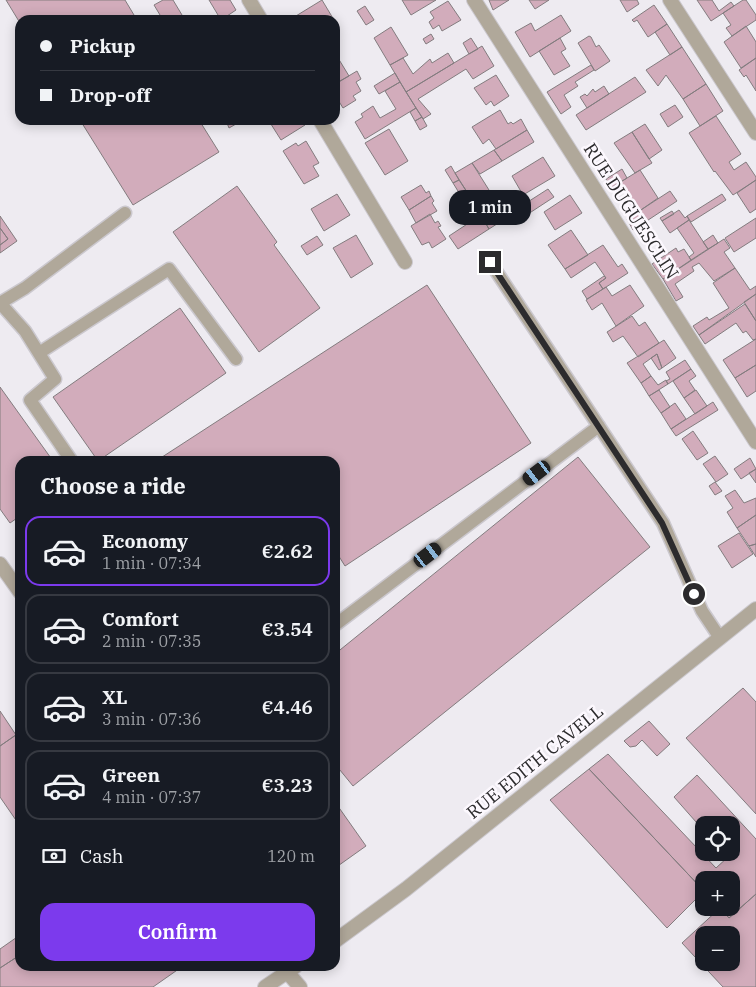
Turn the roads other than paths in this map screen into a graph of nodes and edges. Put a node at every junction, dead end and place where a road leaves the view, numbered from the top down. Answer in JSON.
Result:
{"nodes":[{"id":1,"x":249,"y":0,"type":"edge"},
{"id":2,"x":474,"y":0,"type":"edge"},
{"id":3,"x":670,"y":0,"type":"edge"},
{"id":4,"x":258,"y":15,"type":"edge"},
{"id":5,"x":323,"y":125,"type":"edge"},
{"id":6,"x":756,"y":133,"type":"edge"},
{"id":7,"x":125,"y":213,"type":"dead end"},
{"id":8,"x":405,"y":262,"type":"dead end"},
{"id":9,"x":490,"y":262,"type":"dead end"},
{"id":10,"x":0,"y":303,"type":"edge"},
{"id":11,"x":39,"y":353,"type":"junction"},
{"id":12,"x":236,"y":359,"type":"dead end"},
{"id":13,"x":599,"y":426,"type":"junction"},
{"id":14,"x":756,"y":442,"type":"edge"},
{"id":15,"x":69,"y":456,"type":"edge"},
{"id":16,"x":0,"y":564,"type":"edge"},
{"id":17,"x":15,"y":585,"type":"edge"},
{"id":18,"x":756,"y":609,"type":"edge"},
{"id":19,"x":340,"y":621,"type":"edge"},
{"id":20,"x":720,"y":638,"type":"junction"},
{"id":21,"x":340,"y":936,"type":"edge"},
{"id":22,"x":284,"y":971,"type":"edge"},
{"id":23,"x":290,"y":971,"type":"edge"},
{"id":24,"x":265,"y":987,"type":"edge"},
{"id":25,"x":300,"y":987,"type":"edge"}],
"edges":[{"from":1,"to":4,"type":"street"},
{"from":2,"to":14,"type":"street","name":"RUE DUGUESCLIN"},
{"from":3,"to":6,"type":"street"},
{"from":5,"to":8,"type":"street"},
{"from":7,"to":10,"type":"lane"},
{"from":9,"to":13,"type":"lane"},
{"from":10,"to":11,"type":"lane"},
{"from":11,"to":12,"type":"lane"},
{"from":11,"to":15,"type":"lane"},
{"from":13,"to":19,"type":"lane"},
{"from":13,"to":20,"type":"lane"},
{"from":16,"to":17,"type":"street"},
{"from":18,"to":20,"type":"street","name":"RUE EDITH CAVELL"},
{"from":20,"to":21,"type":"street","name":"RUE EDITH CAVELL"},
{"from":22,"to":24,"type":"street"},
{"from":23,"to":25,"type":"street"}]}
